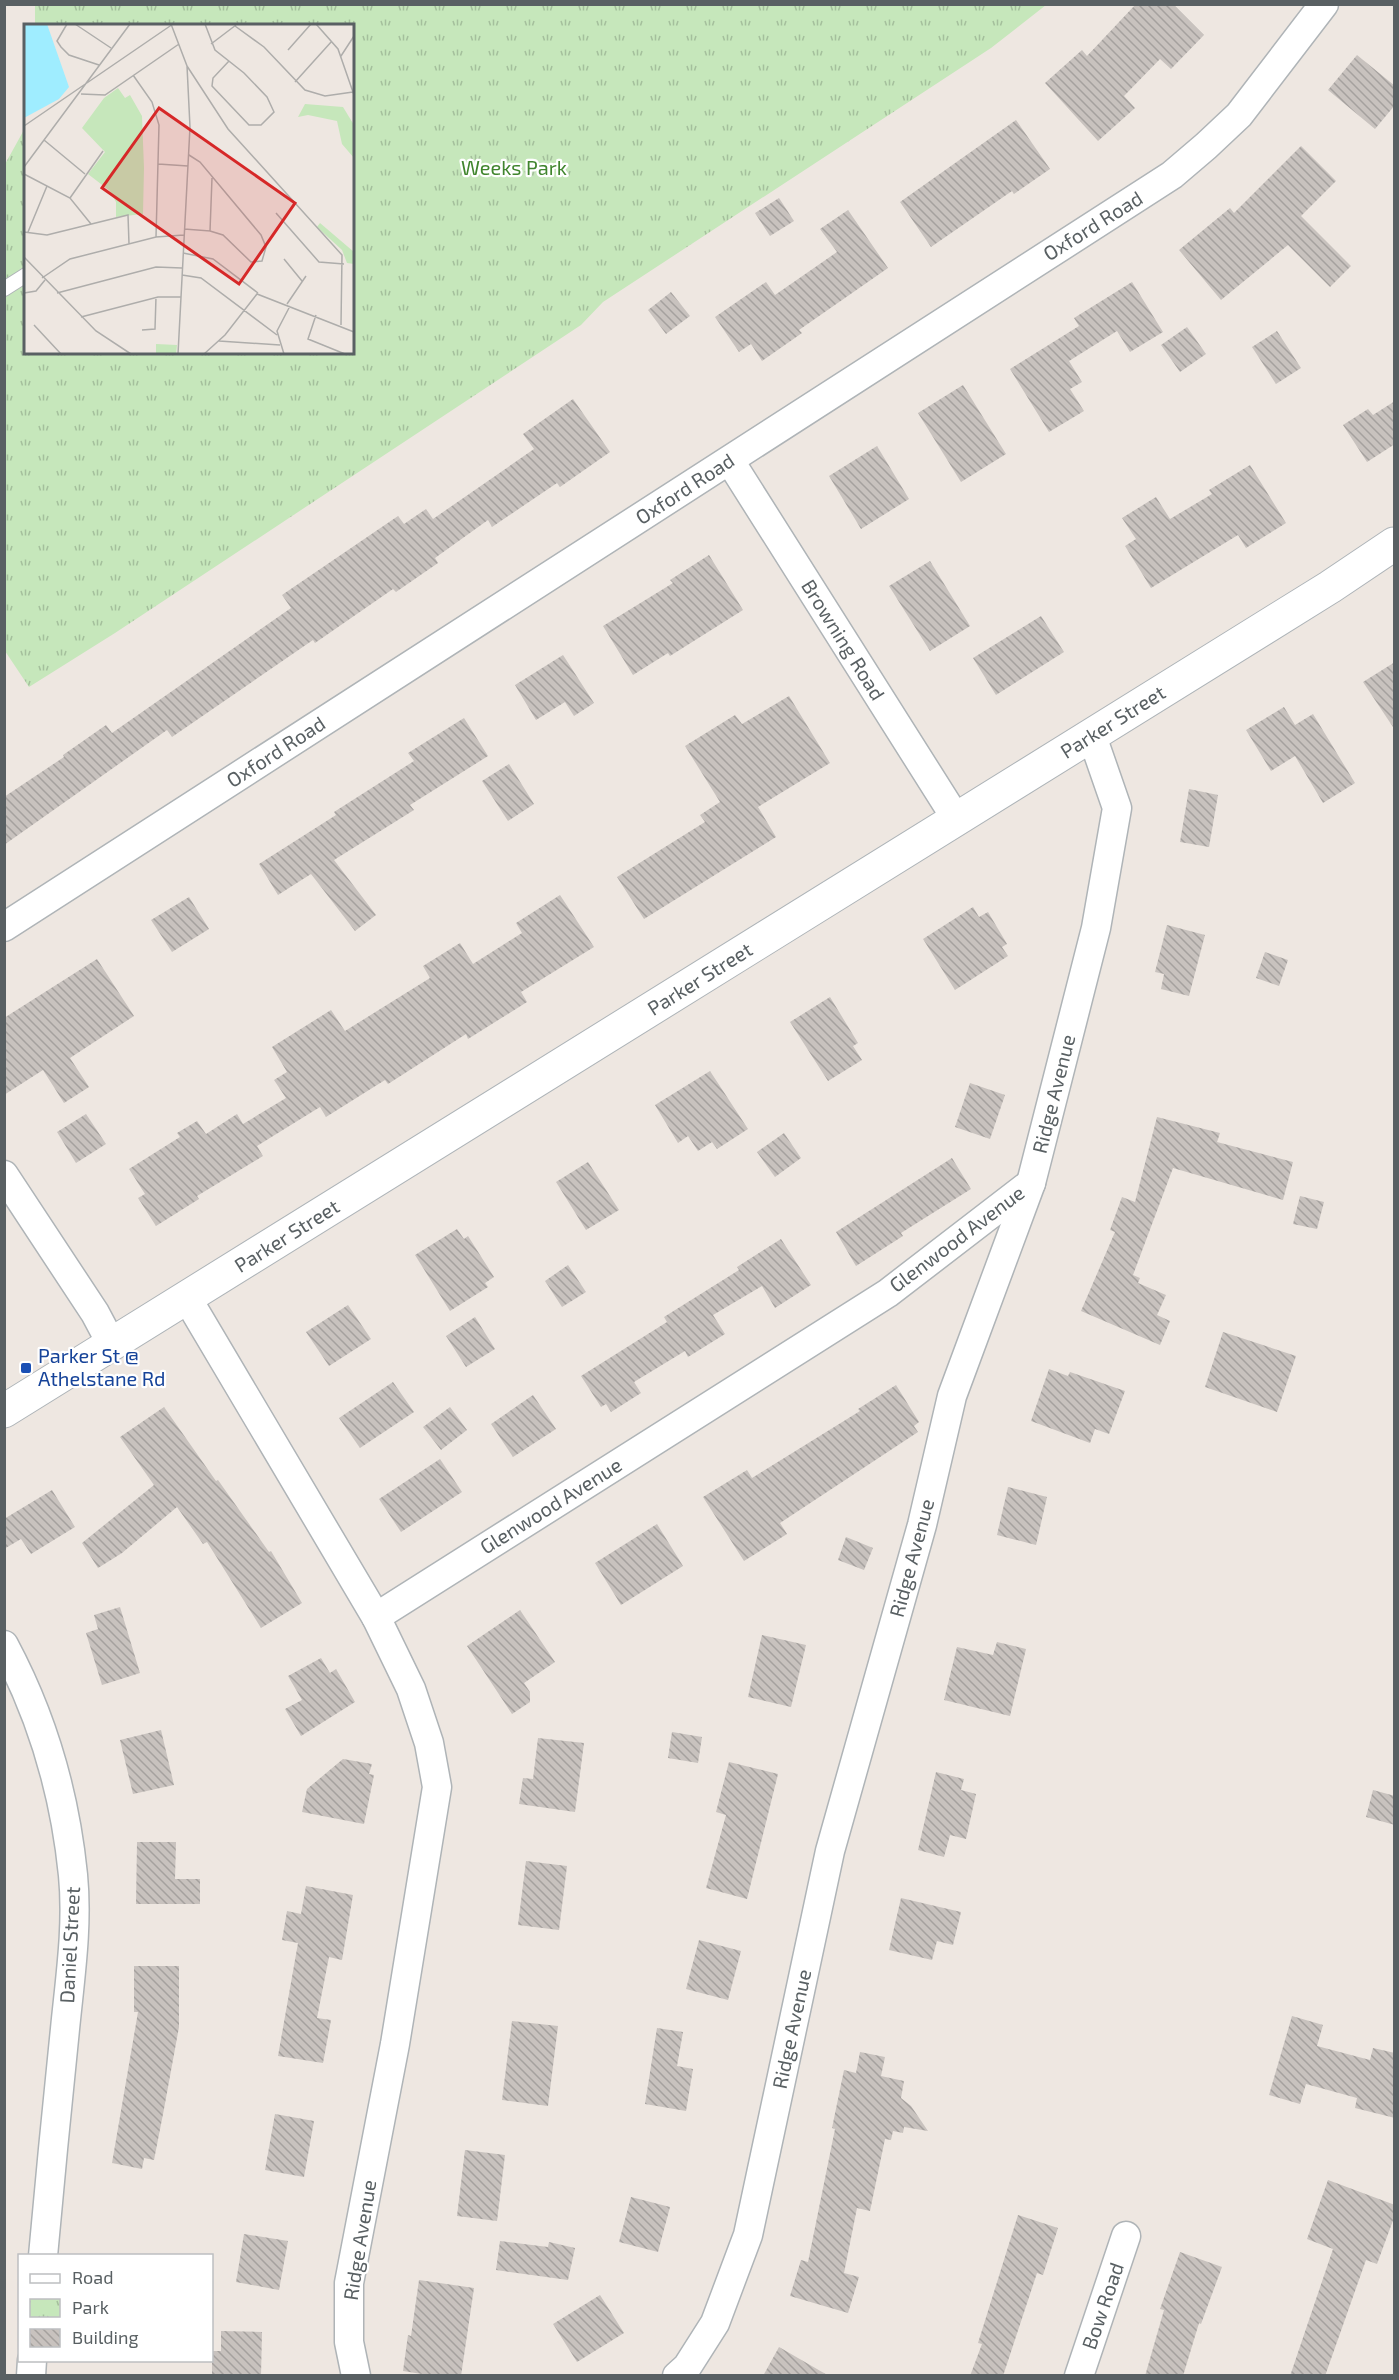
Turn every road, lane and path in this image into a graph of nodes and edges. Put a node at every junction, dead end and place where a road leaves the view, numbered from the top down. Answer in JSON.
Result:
{"nodes":[{"id":1,"x":1324,"y":4,"type":"edge"},
{"id":2,"x":24,"y":276,"type":"edge"},
{"id":3,"x":4,"y":289,"type":"edge"},
{"id":4,"x":730,"y":461,"type":"junction"},
{"id":5,"x":1395,"y":544,"type":"edge"},
{"id":6,"x":1092,"y":736,"type":"junction"},
{"id":7,"x":957,"y":820,"type":"junction"},
{"id":8,"x":4,"y":927,"type":"edge"},
{"id":9,"x":4,"y":1175,"type":"edge"},
{"id":10,"x":1031,"y":1183,"type":"junction"},
{"id":11,"x":187,"y":1298,"type":"junction"},
{"id":12,"x":112,"y":1345,"type":"junction"},
{"id":13,"x":4,"y":1411,"type":"edge"},
{"id":14,"x":376,"y":1617,"type":"junction"},
{"id":15,"x":4,"y":1645,"type":"edge"},
{"id":16,"x":1126,"y":2236,"type":"dead end"},
{"id":17,"x":43,"y":2254,"type":"edge"},
{"id":18,"x":356,"y":2376,"type":"edge"},
{"id":19,"x":677,"y":2376,"type":"edge"},
{"id":20,"x":1079,"y":2376,"type":"edge"}],
"edges":[{"from":1,"to":4,"type":"street","name":"Oxford Road"},
{"from":2,"to":3,"type":"lane"},
{"from":4,"to":7,"type":"street","name":"Browning Road"},
{"from":4,"to":8,"type":"street","name":"Oxford Road"},
{"from":5,"to":6,"type":"main road","name":"Parker Street"},
{"from":6,"to":7,"type":"main road","name":"Parker Street"},
{"from":6,"to":10,"type":"street","name":"Ridge Avenue"},
{"from":7,"to":11,"type":"main road","name":"Parker Street"},
{"from":9,"to":12,"type":"street"},
{"from":10,"to":14,"type":"street","name":"Glenwood Avenue"},
{"from":10,"to":19,"type":"street","name":"Ridge Avenue"},
{"from":11,"to":12,"type":"main road","name":"Parker Street"},
{"from":11,"to":14,"type":"street"},
{"from":12,"to":13,"type":"main road","name":"Parker Street"},
{"from":14,"to":18,"type":"street","name":"Ridge Avenue"},
{"from":15,"to":17,"type":"street","name":"Daniel Street"},
{"from":16,"to":20,"type":"street","name":"Bow Road"}]}
